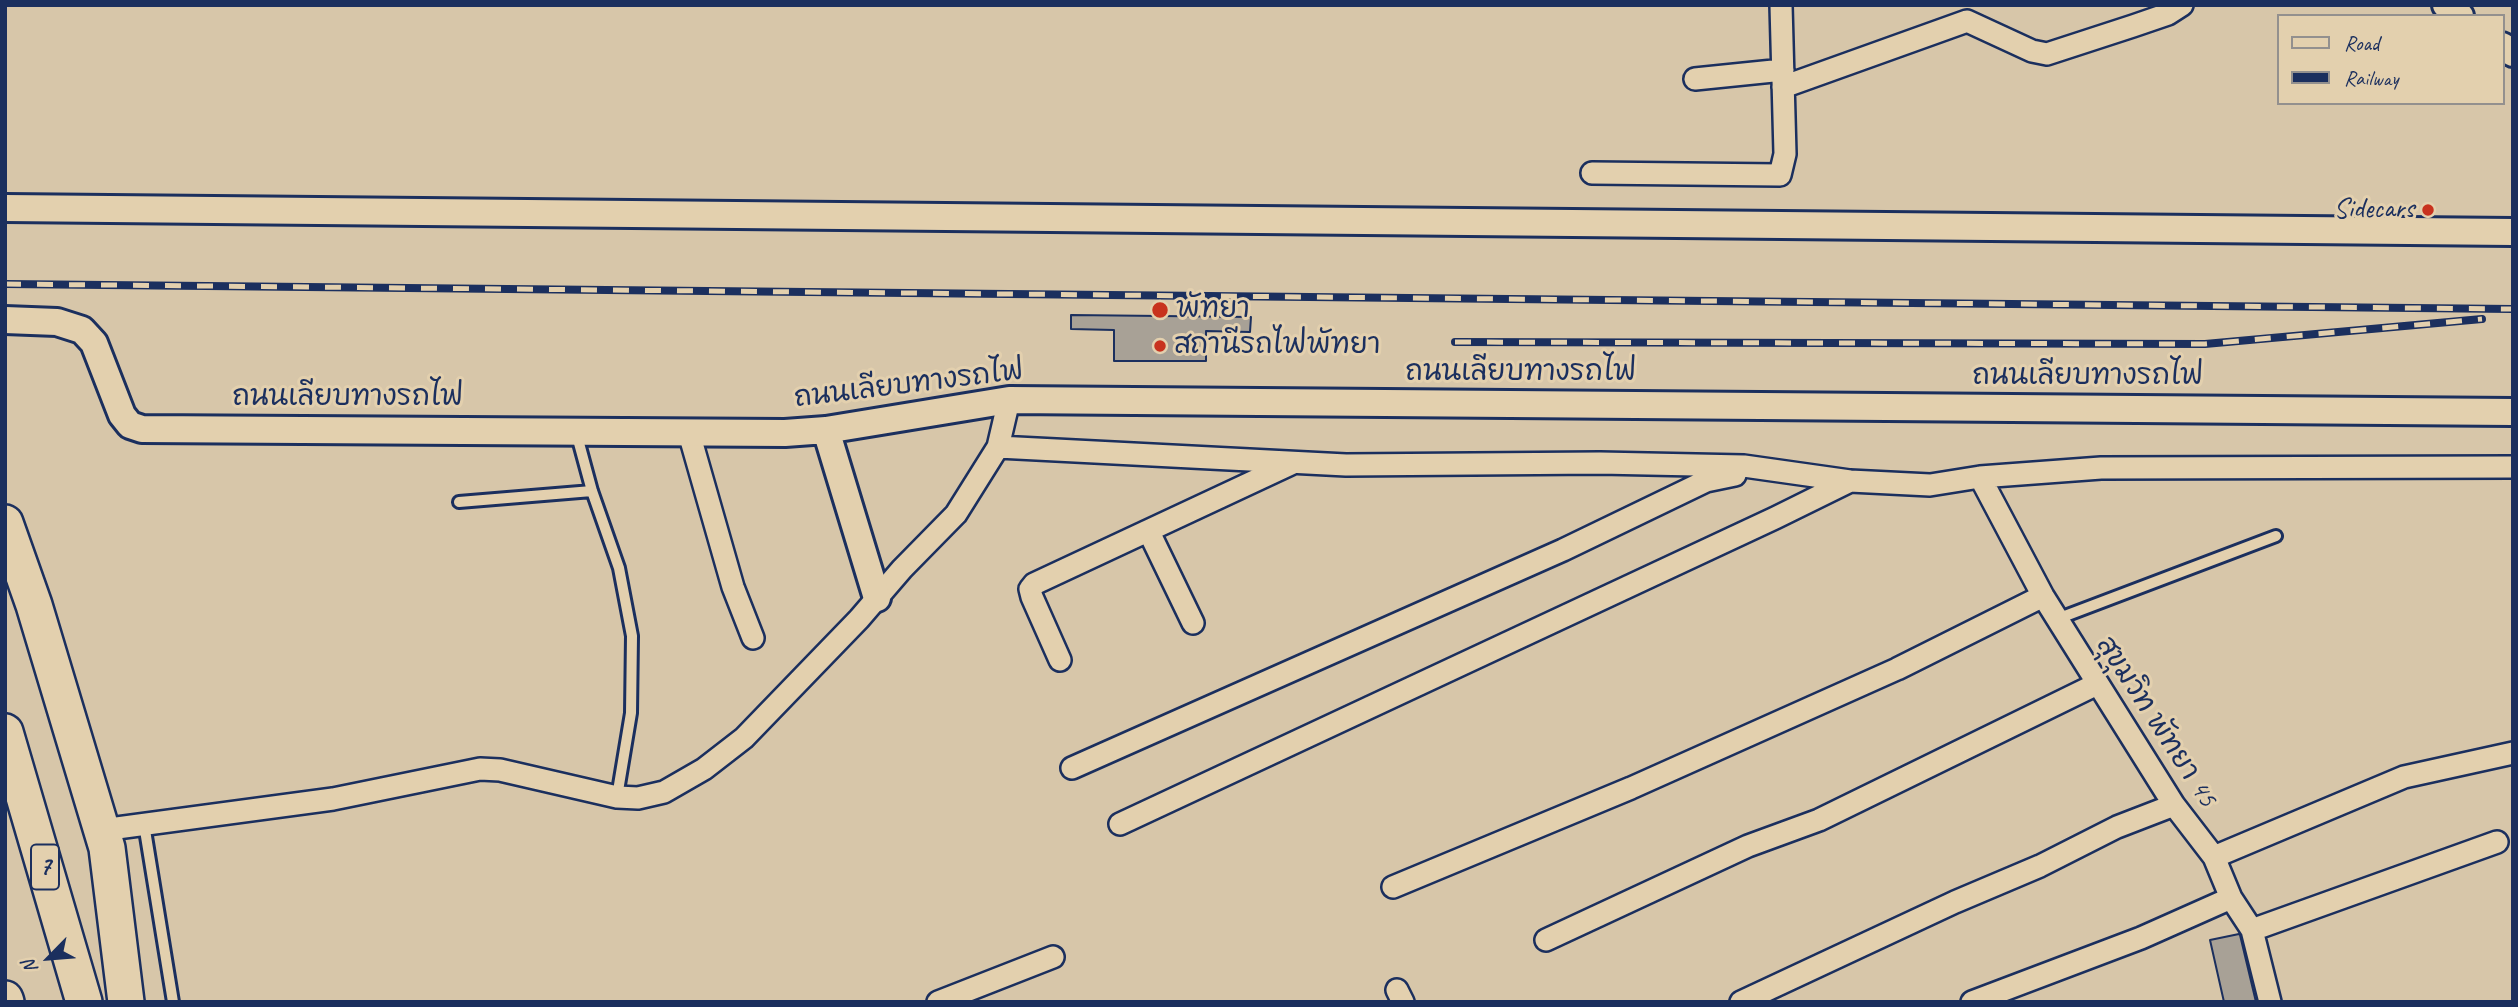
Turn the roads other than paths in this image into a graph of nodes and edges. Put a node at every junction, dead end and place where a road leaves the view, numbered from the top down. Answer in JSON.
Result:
{"nodes":[{"id":1,"x":1781,"y":5,"type":"edge"},
{"id":2,"x":2182,"y":5,"type":"edge"},
{"id":3,"x":1695,"y":79,"type":"dead end"},
{"id":4,"x":1783,"y":79,"type":"junction"},
{"id":5,"x":1592,"y":173,"type":"dead end"},
{"id":6,"x":5,"y":208,"type":"edge"},
{"id":7,"x":2513,"y":232,"type":"edge"},
{"id":8,"x":5,"y":320,"type":"edge"},
{"id":9,"x":1009,"y":400,"type":"junction"},
{"id":10,"x":2513,"y":412,"type":"edge"},
{"id":11,"x":826,"y":430,"type":"junction"},
{"id":12,"x":576,"y":432,"type":"junction"},
{"id":13,"x":689,"y":433,"type":"junction"},
{"id":14,"x":998,"y":447,"type":"junction"},
{"id":15,"x":1295,"y":462,"type":"junction"},
{"id":16,"x":2513,"y":467,"type":"edge"},
{"id":17,"x":1980,"y":477,"type":"junction"},
{"id":18,"x":1828,"y":478,"type":"junction"},
{"id":19,"x":1850,"y":481,"type":"junction"},
{"id":20,"x":592,"y":491,"type":"junction"},
{"id":21,"x":459,"y":502,"type":"dead end"},
{"id":22,"x":5,"y":508,"type":"edge"},
{"id":23,"x":5,"y":523,"type":"edge"},
{"id":24,"x":1149,"y":532,"type":"junction"},
{"id":25,"x":2276,"y":536,"type":"dead end"},
{"id":26,"x":2043,"y":596,"type":"junction"},
{"id":27,"x":877,"y":598,"type":"junction"},
{"id":28,"x":34,"y":605,"type":"junction"},
{"id":29,"x":2057,"y":619,"type":"junction"},
{"id":30,"x":1193,"y":623,"type":"dead end"},
{"id":31,"x":753,"y":638,"type":"dead end"},
{"id":32,"x":1060,"y":660,"type":"dead end"},
{"id":33,"x":2097,"y":684,"type":"junction"},
{"id":34,"x":5,"y":732,"type":"edge"},
{"id":35,"x":2513,"y":753,"type":"edge"},
{"id":36,"x":1072,"y":768,"type":"dead end"},
{"id":37,"x":617,"y":797,"type":"junction"},
{"id":38,"x":2174,"y":805,"type":"junction"},
{"id":39,"x":144,"y":824,"type":"junction"},
{"id":40,"x":1120,"y":824,"type":"dead end"},
{"id":41,"x":102,"y":830,"type":"junction"},
{"id":42,"x":2497,"y":842,"type":"dead end"},
{"id":43,"x":2214,"y":857,"type":"junction"},
{"id":44,"x":1393,"y":887,"type":"dead end"},
{"id":45,"x":2231,"y":898,"type":"junction"},
{"id":46,"x":2252,"y":930,"type":"junction"},
{"id":47,"x":1546,"y":940,"type":"dead end"},
{"id":48,"x":1053,"y":957,"type":"dead end"},
{"id":49,"x":84,"y":1002,"type":"edge"},
{"id":50,"x":126,"y":1002,"type":"edge"},
{"id":51,"x":173,"y":1002,"type":"edge"},
{"id":52,"x":938,"y":1002,"type":"edge"},
{"id":53,"x":1741,"y":1002,"type":"edge"},
{"id":54,"x":1972,"y":1002,"type":"edge"},
{"id":55,"x":2270,"y":1002,"type":"edge"}],
"edges":[{"from":1,"to":4,"type":"street"},
{"from":2,"to":4,"type":"street"},
{"from":3,"to":4,"type":"street"},
{"from":4,"to":5,"type":"street"},
{"from":6,"to":7,"type":"street"},
{"from":8,"to":12,"type":"street","name":"ถนนเลียบทางรถไฟ"},
{"from":9,"to":10,"type":"street","name":"ถนนเลียบทางรถไฟ"},
{"from":9,"to":11,"type":"street","name":"ถนนเลียบทางรถไฟ"},
{"from":9,"to":14,"type":"street"},
{"from":11,"to":13,"type":"street","name":"ถนนเลียบทางรถไฟ"},
{"from":11,"to":27,"type":"street"},
{"from":12,"to":13,"type":"street","name":"ถนนเลียบทางรถไฟ"},
{"from":12,"to":20,"type":"lane"},
{"from":13,"to":31,"type":"street"},
{"from":14,"to":15,"type":"street"},
{"from":14,"to":27,"type":"street"},
{"from":15,"to":18,"type":"street"},
{"from":15,"to":24,"type":"street"},
{"from":16,"to":17,"type":"street"},
{"from":17,"to":19,"type":"street"},
{"from":17,"to":26,"type":"street","name":"สุขุมวิท พัทยา 45"},
{"from":18,"to":19,"type":"street"},
{"from":18,"to":36,"type":"street"},
{"from":19,"to":40,"type":"street"},
{"from":20,"to":21,"type":"lane"},
{"from":20,"to":37,"type":"lane"},
{"from":22,"to":28,"type":"highway"},
{"from":23,"to":28,"type":"highway"},
{"from":24,"to":30,"type":"street"},
{"from":24,"to":32,"type":"street"},
{"from":25,"to":29,"type":"lane"},
{"from":26,"to":29,"type":"street","name":"สุขุมวิท พัทยา 45"},
{"from":26,"to":44,"type":"street"},
{"from":27,"to":37,"type":"street"},
{"from":28,"to":41,"type":"highway"},
{"from":29,"to":33,"type":"street","name":"สุขุมวิท พัทยา 45"},
{"from":33,"to":38,"type":"street","name":"สุขุมวิท พัทยา 45"},
{"from":33,"to":47,"type":"street"},
{"from":34,"to":49,"type":"highway","number":"7"},
{"from":35,"to":43,"type":"street"},
{"from":37,"to":39,"type":"street"},
{"from":38,"to":43,"type":"street","name":"สุขุมวิท พัทยา 45"},
{"from":38,"to":53,"type":"street"},
{"from":39,"to":41,"type":"street"},
{"from":39,"to":51,"type":"lane"},
{"from":41,"to":50,"type":"highway"},
{"from":42,"to":46,"type":"street"},
{"from":43,"to":45,"type":"street","name":"สุขุมวิท พัทยา 45"},
{"from":45,"to":46,"type":"street","name":"สุขุมวิท พัทยา 45"},
{"from":45,"to":54,"type":"street"},
{"from":46,"to":55,"type":"street","name":"สุขุมวิท พัทยา 45"},
{"from":48,"to":52,"type":"street"}]}
